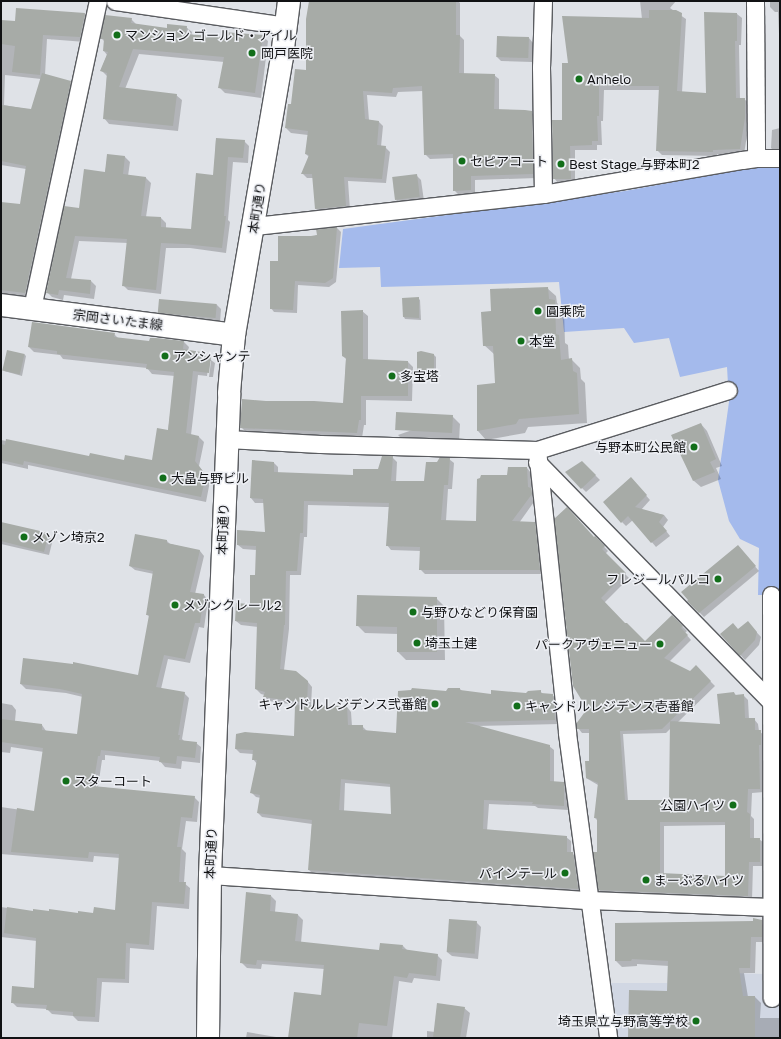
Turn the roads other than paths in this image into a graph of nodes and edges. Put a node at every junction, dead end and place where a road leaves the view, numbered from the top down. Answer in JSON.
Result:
{"nodes":[{"id":1,"x":98,"y":1,"type":"edge"},
{"id":2,"x":115,"y":1,"type":"edge"},
{"id":3,"x":289,"y":1,"type":"edge"},
{"id":4,"x":543,"y":1,"type":"edge"},
{"id":5,"x":755,"y":1,"type":"edge"},
{"id":6,"x":286,"y":26,"type":"junction"},
{"id":7,"x":756,"y":158,"type":"junction"},
{"id":8,"x":780,"y":158,"type":"edge"},
{"id":9,"x":544,"y":194,"type":"junction"},
{"id":10,"x":254,"y":226,"type":"junction"},
{"id":11,"x":1,"y":305,"type":"edge"},
{"id":12,"x":32,"y":308,"type":"junction"},
{"id":13,"x":234,"y":335,"type":"junction"},
{"id":14,"x":728,"y":390,"type":"dead end"},
{"id":15,"x":226,"y":439,"type":"junction"},
{"id":16,"x":537,"y":456,"type":"junction"},
{"id":17,"x":771,"y":595,"type":"dead end"},
{"id":18,"x":776,"y":702,"type":"edge"},
{"id":19,"x":210,"y":875,"type":"junction"},
{"id":20,"x":589,"y":900,"type":"junction"},
{"id":21,"x":771,"y":907,"type":"junction"},
{"id":22,"x":772,"y":998,"type":"dead end"},
{"id":23,"x":208,"y":1038,"type":"edge"},
{"id":24,"x":608,"y":1038,"type":"edge"}],
"edges":[{"from":1,"to":12,"type":"street"},
{"from":2,"to":6,"type":"street"},
{"from":3,"to":6,"type":"main road","name":"本町通り"},
{"from":4,"to":9,"type":"street"},
{"from":5,"to":7,"type":"street"},
{"from":6,"to":10,"type":"main road","name":"本町通り"},
{"from":7,"to":8,"type":"street"},
{"from":7,"to":9,"type":"street"},
{"from":9,"to":10,"type":"street"},
{"from":10,"to":13,"type":"main road","name":"本町通り"},
{"from":11,"to":12,"type":"main road","name":"宗岡さいたま線"},
{"from":12,"to":13,"type":"main road","name":"宗岡さいたま線"},
{"from":13,"to":15,"type":"main road","name":"本町通り"},
{"from":14,"to":16,"type":"street"},
{"from":15,"to":16,"type":"street"},
{"from":15,"to":19,"type":"main road","name":"本町通り"},
{"from":16,"to":18,"type":"street"},
{"from":16,"to":20,"type":"street"},
{"from":17,"to":18,"type":"street"},
{"from":18,"to":21,"type":"street"},
{"from":19,"to":20,"type":"street"},
{"from":19,"to":23,"type":"main road","name":"本町通り"},
{"from":20,"to":21,"type":"street"},
{"from":20,"to":24,"type":"street"},
{"from":21,"to":22,"type":"street"}]}
